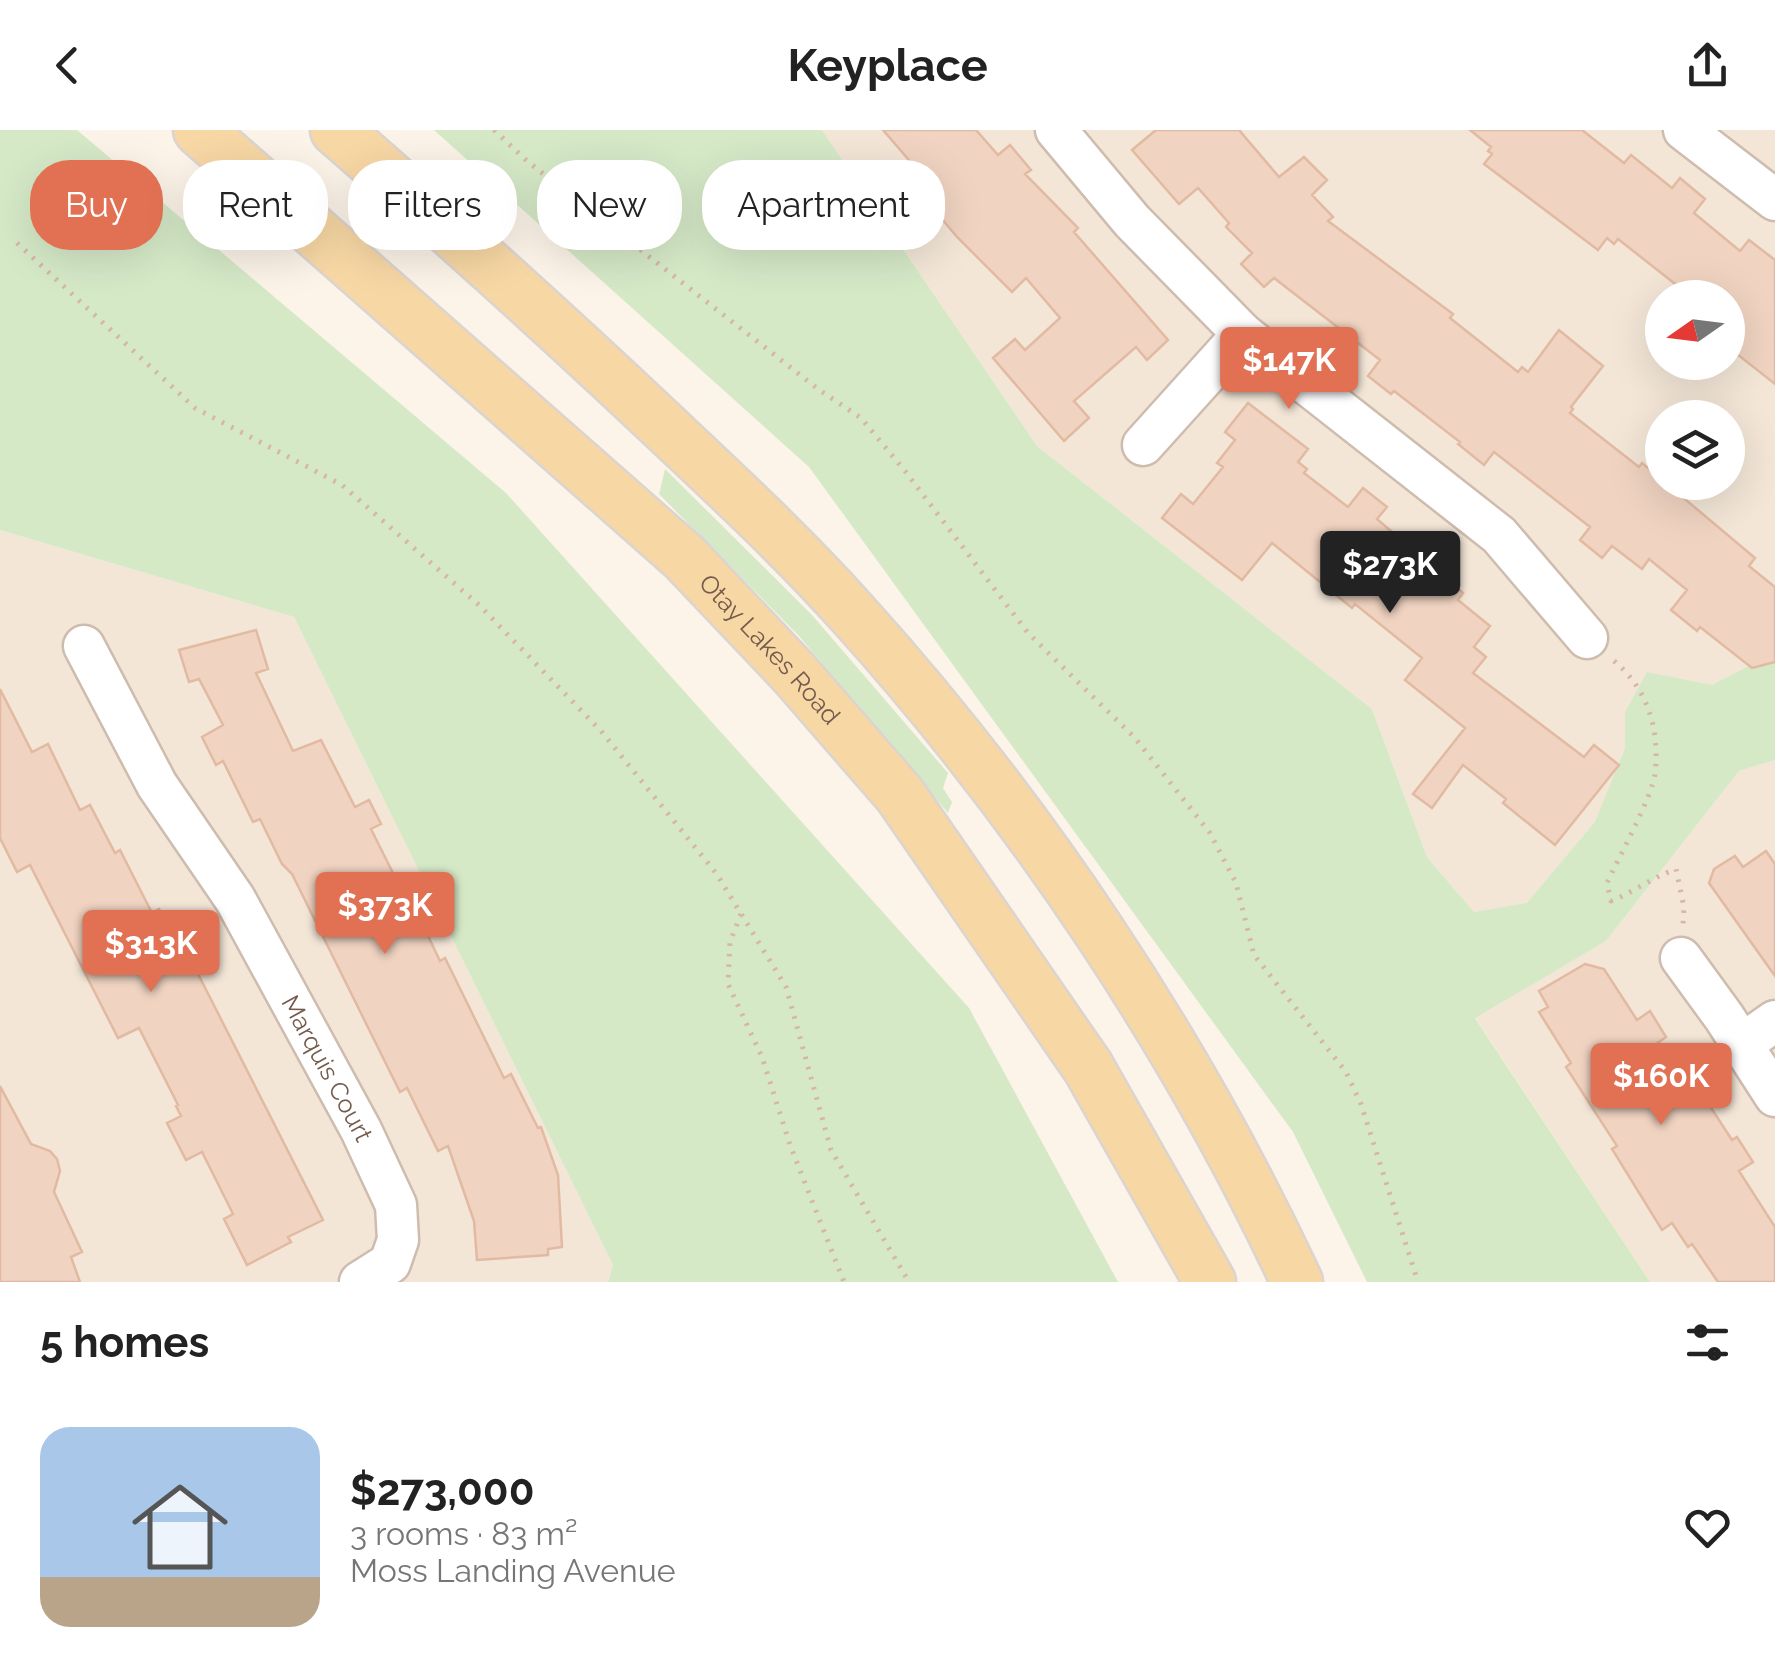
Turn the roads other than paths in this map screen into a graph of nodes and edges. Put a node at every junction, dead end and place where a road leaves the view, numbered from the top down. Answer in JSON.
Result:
{"nodes":[{"id":1,"x":199,"y":130,"type":"edge"},
{"id":2,"x":336,"y":130,"type":"edge"},
{"id":3,"x":1056,"y":130,"type":"edge"},
{"id":4,"x":1684,"y":130,"type":"edge"},
{"id":5,"x":1775,"y":200,"type":"edge"},
{"id":6,"x":1243,"y":334,"type":"junction"},
{"id":7,"x":1143,"y":445,"type":"dead end"},
{"id":8,"x":1587,"y":638,"type":"road end"},
{"id":9,"x":84,"y":646,"type":"dead end"},
{"id":10,"x":1681,"y":958,"type":"road end"},
{"id":11,"x":1775,"y":1021,"type":"edge"},
{"id":12,"x":1742,"y":1044,"type":"junction"},
{"id":13,"x":1775,"y":1096,"type":"edge"},
{"id":14,"x":360,"y":1282,"type":"edge"},
{"id":15,"x":1210,"y":1282,"type":"edge"},
{"id":16,"x":1297,"y":1282,"type":"edge"}],
"edges":[{"from":1,"to":15,"type":"main road","name":"Otay Lakes Road"},
{"from":2,"to":16,"type":"main road"},
{"from":3,"to":6,"type":"street"},
{"from":4,"to":5,"type":"street"},
{"from":6,"to":7,"type":"street"},
{"from":6,"to":8,"type":"street"},
{"from":9,"to":14,"type":"street","name":"Marquis Court"},
{"from":10,"to":12,"type":"street"},
{"from":11,"to":12,"type":"street"},
{"from":12,"to":13,"type":"street"}]}
